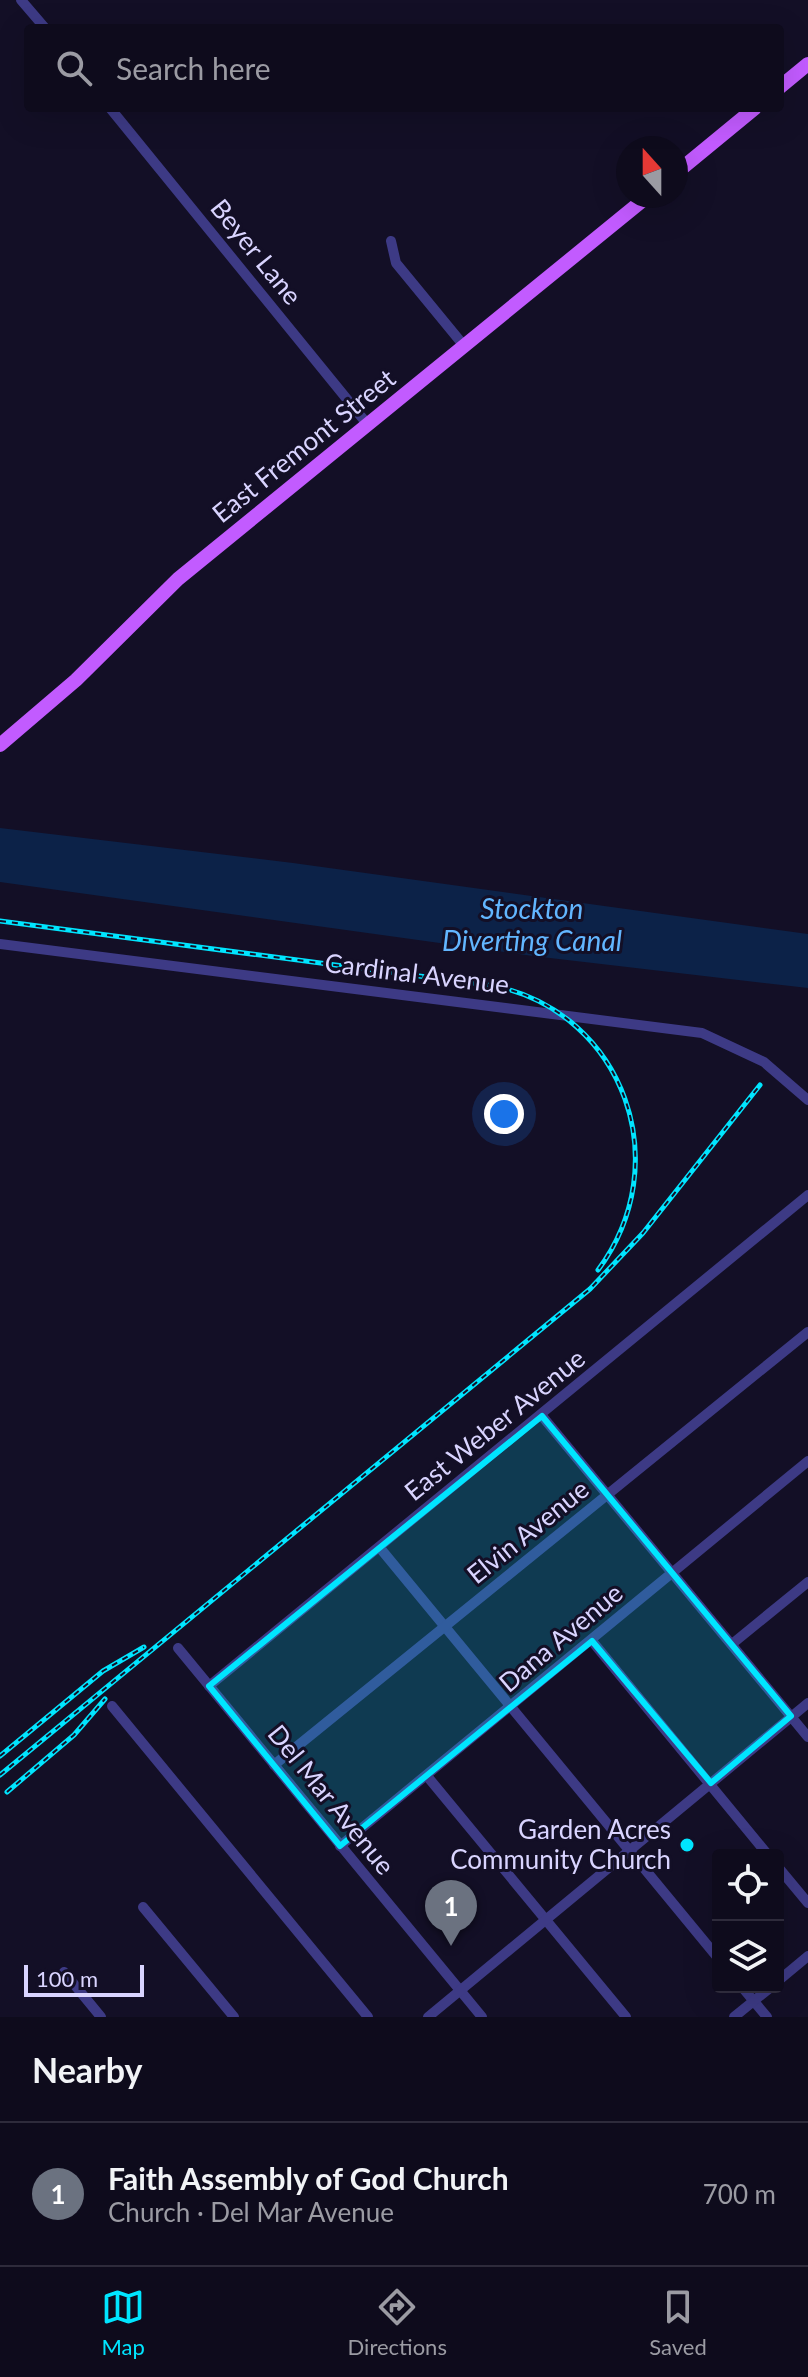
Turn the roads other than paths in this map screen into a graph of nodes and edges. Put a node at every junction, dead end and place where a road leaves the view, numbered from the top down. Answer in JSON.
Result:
{"nodes":[{"id":1,"x":21,"y":0,"type":"edge"},
{"id":2,"x":42,"y":24,"type":"edge"},
{"id":3,"x":808,"y":64,"type":"edge"},
{"id":4,"x":784,"y":84,"type":"edge"},
{"id":5,"x":113,"y":112,"type":"edge"},
{"id":6,"x":750,"y":112,"type":"edge"},
{"id":7,"x":688,"y":163,"type":"edge"},
{"id":8,"x":633,"y":208,"type":"edge"},
{"id":9,"x":391,"y":241,"type":"dead end"},
{"id":10,"x":465,"y":347,"type":"junction"},
{"id":11,"x":368,"y":425,"type":"junction"},
{"id":12,"x":0,"y":745,"type":"edge"},
{"id":13,"x":0,"y":944,"type":"edge"},
{"id":14,"x":808,"y":1100,"type":"edge"},
{"id":15,"x":808,"y":1195,"type":"edge"},
{"id":16,"x":808,"y":1332,"type":"edge"},
{"id":17,"x":542,"y":1416,"type":"junction"},
{"id":18,"x":808,"y":1461,"type":"edge"},
{"id":19,"x":608,"y":1496,"type":"junction"},
{"id":20,"x":380,"y":1548,"type":"junction"},
{"id":21,"x":673,"y":1573,"type":"junction"},
{"id":22,"x":808,"y":1582,"type":"edge"},
{"id":23,"x":445,"y":1627,"type":"junction"},
{"id":24,"x":592,"y":1641,"type":"junction"},
{"id":25,"x":732,"y":1644,"type":"junction"},
{"id":26,"x":178,"y":1648,"type":"dead end"},
{"id":27,"x":209,"y":1686,"type":"junction"},
{"id":28,"x":808,"y":1703,"type":"edge"},
{"id":29,"x":112,"y":1706,"type":"dead end"},
{"id":30,"x":511,"y":1707,"type":"junction"},
{"id":31,"x":791,"y":1716,"type":"junction"},
{"id":32,"x":808,"y":1737,"type":"edge"},
{"id":33,"x":274,"y":1765,"type":"junction"},
{"id":34,"x":427,"y":1776,"type":"junction"},
{"id":35,"x":711,"y":1783,"type":"junction"},
{"id":36,"x":340,"y":1846,"type":"junction"},
{"id":37,"x":763,"y":1849,"type":"edge"},
{"id":38,"x":629,"y":1850,"type":"junction"},
{"id":39,"x":784,"y":1874,"type":"edge"},
{"id":40,"x":808,"y":1903,"type":"edge"},
{"id":41,"x":143,"y":1907,"type":"dead end"},
{"id":42,"x":545,"y":1920,"type":"junction"},
{"id":43,"x":712,"y":1951,"type":"edge"},
{"id":44,"x":808,"y":1956,"type":"edge"},
{"id":45,"x":64,"y":1972,"type":"dead end"},
{"id":46,"x":784,"y":1976,"type":"edge"},
{"id":47,"x":460,"y":1991,"type":"junction"},
{"id":48,"x":747,"y":1993,"type":"edge"},
{"id":49,"x":764,"y":1993,"type":"edge"},
{"id":50,"x":754,"y":2001,"type":"junction"},
{"id":51,"x":101,"y":2017,"type":"edge"},
{"id":52,"x":234,"y":2017,"type":"edge"},
{"id":53,"x":368,"y":2017,"type":"edge"},
{"id":54,"x":428,"y":2017,"type":"edge"},
{"id":55,"x":482,"y":2017,"type":"edge"},
{"id":56,"x":626,"y":2017,"type":"edge"},
{"id":57,"x":734,"y":2017,"type":"edge"},
{"id":58,"x":767,"y":2017,"type":"edge"}],
"edges":[{"from":1,"to":2,"type":"street"},
{"from":3,"to":4,"type":"main road"},
{"from":5,"to":11,"type":"street","name":"Beyer Lane"},
{"from":6,"to":7,"type":"main road"},
{"from":8,"to":10,"type":"main road","name":"East Fremont Street"},
{"from":9,"to":10,"type":"street"},
{"from":10,"to":11,"type":"main road","name":"East Fremont Street"},
{"from":11,"to":12,"type":"main road","name":"East Fremont Street"},
{"from":13,"to":14,"type":"street","name":"Cardinal Avenue"},
{"from":15,"to":17,"type":"street","name":"East Weber Avenue"},
{"from":16,"to":19,"type":"street","name":"Elvin Avenue"},
{"from":17,"to":19,"type":"street"},
{"from":17,"to":20,"type":"street","name":"East Weber Avenue"},
{"from":18,"to":21,"type":"street","name":"Dana Avenue"},
{"from":19,"to":21,"type":"street"},
{"from":19,"to":23,"type":"street","name":"Elvin Avenue"},
{"from":20,"to":23,"type":"street"},
{"from":20,"to":27,"type":"street","name":"East Weber Avenue"},
{"from":21,"to":24,"type":"street","name":"Dana Avenue"},
{"from":21,"to":25,"type":"street"},
{"from":22,"to":25,"type":"street"},
{"from":23,"to":30,"type":"street"},
{"from":23,"to":33,"type":"street","name":"Elvin Avenue"},
{"from":24,"to":30,"type":"street","name":"Dana Avenue"},
{"from":24,"to":35,"type":"street"},
{"from":25,"to":31,"type":"street"},
{"from":26,"to":27,"type":"street","name":"Del Mar Avenue"},
{"from":27,"to":33,"type":"street","name":"Del Mar Avenue"},
{"from":28,"to":31,"type":"street"},
{"from":29,"to":53,"type":"street"},
{"from":30,"to":34,"type":"street","name":"Dana Avenue"},
{"from":30,"to":38,"type":"street"},
{"from":31,"to":32,"type":"street"},
{"from":31,"to":35,"type":"street"},
{"from":33,"to":36,"type":"street","name":"Del Mar Avenue"},
{"from":34,"to":36,"type":"street","name":"Dana Avenue"},
{"from":34,"to":42,"type":"street"},
{"from":35,"to":37,"type":"street"},
{"from":35,"to":38,"type":"street"},
{"from":36,"to":47,"type":"street","name":"Del Mar Avenue"},
{"from":38,"to":42,"type":"street"},
{"from":38,"to":43,"type":"street"},
{"from":39,"to":40,"type":"street"},
{"from":41,"to":52,"type":"street"},
{"from":42,"to":47,"type":"street"},
{"from":42,"to":56,"type":"street"},
{"from":44,"to":46,"type":"street"},
{"from":45,"to":51,"type":"street"},
{"from":47,"to":54,"type":"street"},
{"from":47,"to":55,"type":"street","name":"Del Mar Avenue"},
{"from":48,"to":50,"type":"street"},
{"from":49,"to":50,"type":"street"},
{"from":50,"to":57,"type":"street"},
{"from":50,"to":58,"type":"street"}]}
